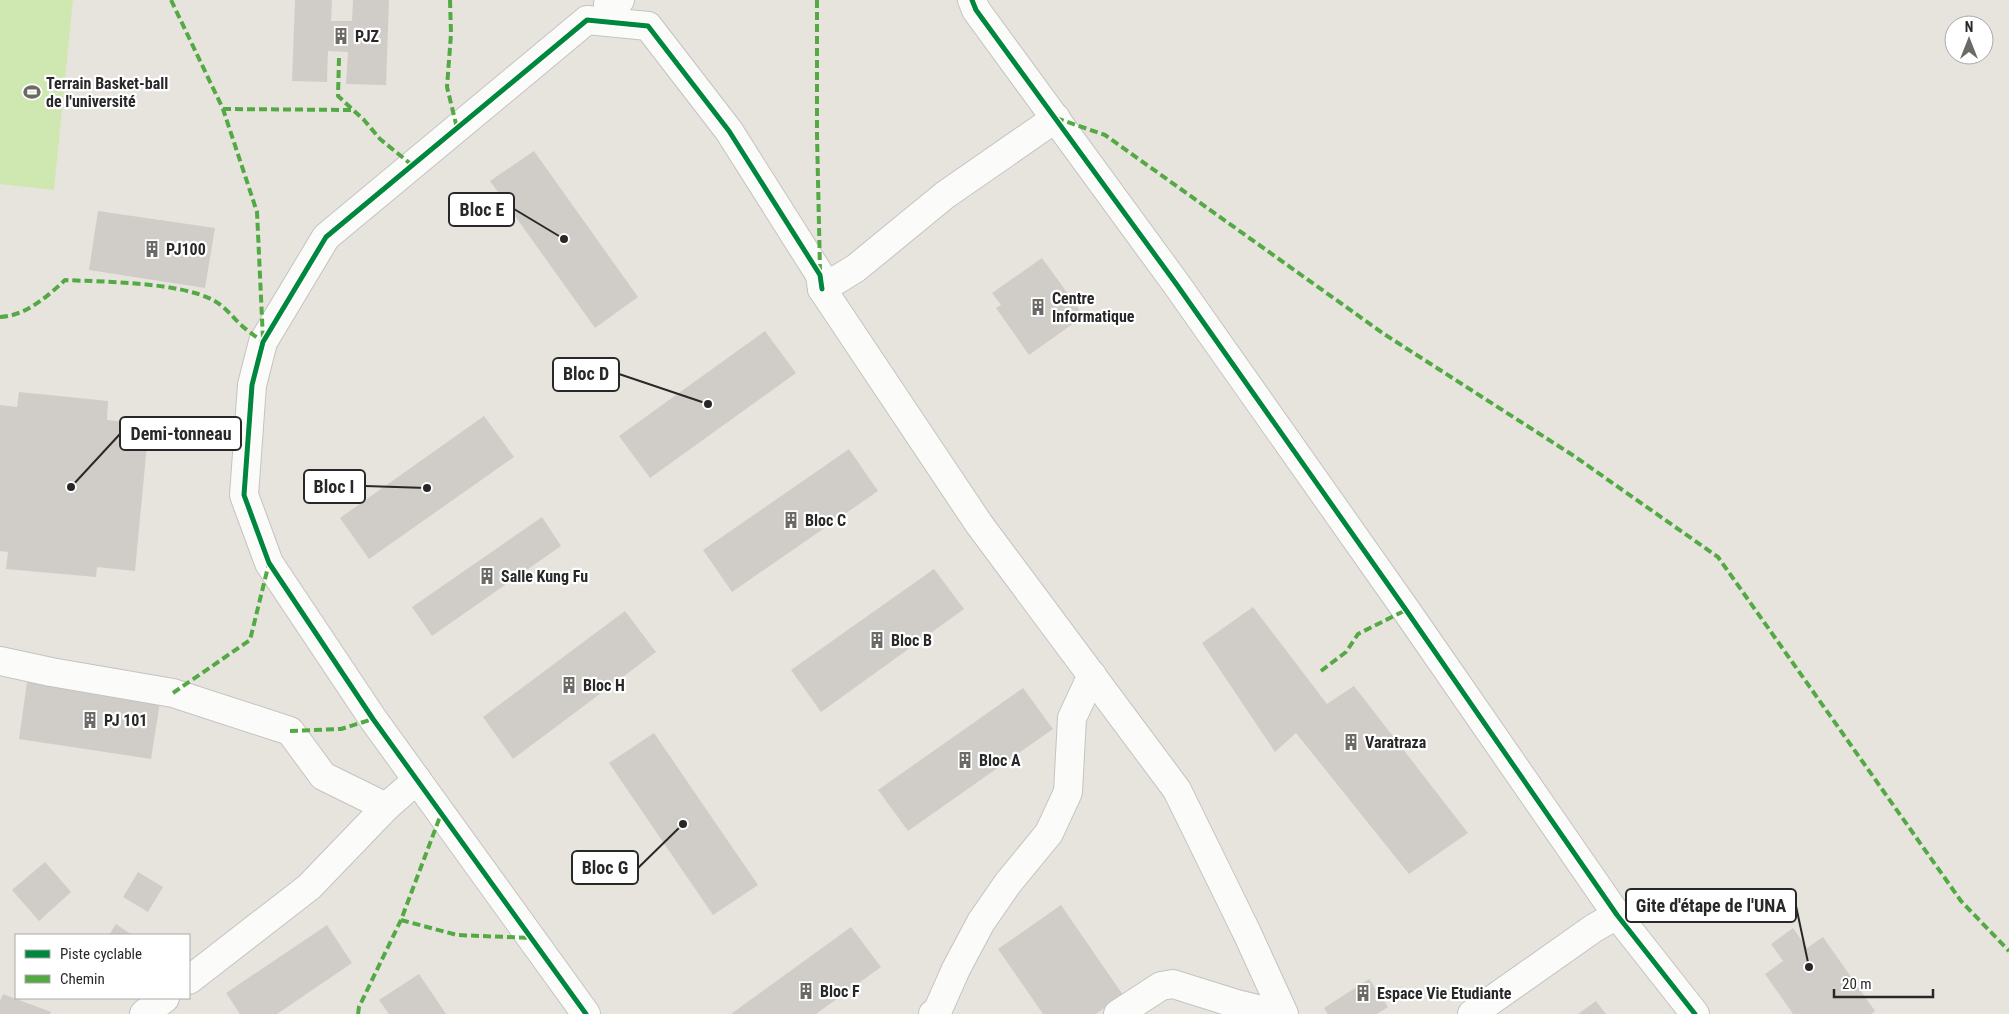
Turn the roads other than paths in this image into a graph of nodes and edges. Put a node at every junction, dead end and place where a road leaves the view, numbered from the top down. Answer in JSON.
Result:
{"nodes":[{"id":1,"x":970,"y":3,"type":"edge"},
{"id":2,"x":606,"y":6,"type":"edge"},
{"id":3,"x":1056,"y":118,"type":"junction"},
{"id":4,"x":822,"y":289,"type":"junction"},
{"id":5,"x":0,"y":660,"type":"edge"},
{"id":6,"x":1092,"y":675,"type":"junction"},
{"id":7,"x":417,"y":780,"type":"junction"},
{"id":8,"x":386,"y":807,"type":"junction"},
{"id":9,"x":1617,"y":915,"type":"junction"},
{"id":10,"x":190,"y":979,"type":"edge"},
{"id":11,"x":164,"y":999,"type":"edge"},
{"id":12,"x":937,"y":1013,"type":"edge"},
{"id":13,"x":144,"y":1014,"type":"edge"},
{"id":14,"x":586,"y":1014,"type":"edge"},
{"id":15,"x":1118,"y":1014,"type":"edge"},
{"id":16,"x":1278,"y":1014,"type":"edge"},
{"id":17,"x":1284,"y":1014,"type":"edge"},
{"id":18,"x":1472,"y":1014,"type":"edge"},
{"id":19,"x":1695,"y":1014,"type":"edge"}],
"edges":[{"from":1,"to":3,"type":"street"},
{"from":2,"to":4,"type":"street"},
{"from":2,"to":7,"type":"street"},
{"from":3,"to":4,"type":"street"},
{"from":3,"to":9,"type":"street"},
{"from":4,"to":6,"type":"street"},
{"from":5,"to":8,"type":"street"},
{"from":6,"to":12,"type":"street"},
{"from":6,"to":17,"type":"street"},
{"from":7,"to":8,"type":"street"},
{"from":7,"to":14,"type":"street"},
{"from":8,"to":10,"type":"street"},
{"from":9,"to":18,"type":"street"},
{"from":9,"to":19,"type":"street"},
{"from":11,"to":13,"type":"street"},
{"from":15,"to":16,"type":"street"}]}
